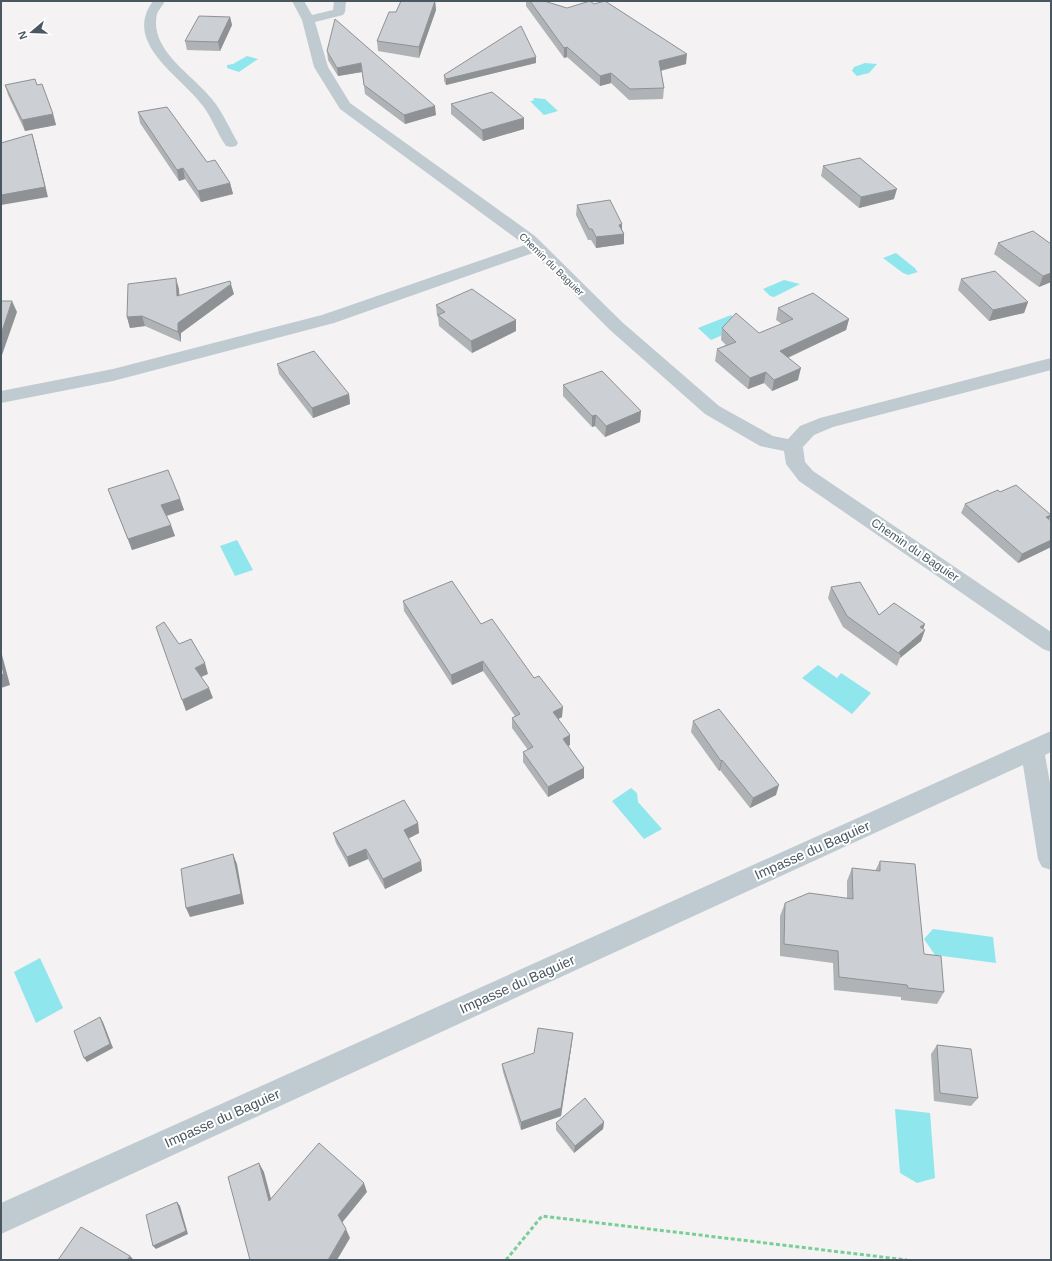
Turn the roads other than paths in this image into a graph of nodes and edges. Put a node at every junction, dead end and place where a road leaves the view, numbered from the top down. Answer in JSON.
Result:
{"nodes":[{"id":1,"x":159,"y":1,"type":"edge"},
{"id":2,"x":298,"y":1,"type":"edge"},
{"id":3,"x":340,"y":1,"type":"edge"},
{"id":4,"x":308,"y":20,"type":"junction"},
{"id":5,"x":231,"y":143,"type":"dead end"},
{"id":6,"x":537,"y":246,"type":"junction"},
{"id":7,"x":1051,"y":364,"type":"edge"},
{"id":8,"x":1,"y":397,"type":"edge"},
{"id":9,"x":793,"y":447,"type":"junction"},
{"id":10,"x":1051,"y":643,"type":"edge"},
{"id":11,"x":1042,"y":745,"type":"edge"},
{"id":12,"x":1051,"y":859,"type":"edge"},
{"id":13,"x":1,"y":1219,"type":"edge"}],
"edges":[{"from":1,"to":5,"type":"street"},
{"from":2,"to":4,"type":"street","name":"Chemin du Baguier"},
{"from":3,"to":4,"type":"street"},
{"from":4,"to":6,"type":"street","name":"Chemin du Baguier"},
{"from":6,"to":8,"type":"street"},
{"from":6,"to":9,"type":"street","name":"Chemin du Baguier"},
{"from":7,"to":9,"type":"street"},
{"from":9,"to":10,"type":"street","name":"Chemin du Baguier"},
{"from":11,"to":12,"type":"street"},
{"from":11,"to":13,"type":"street","name":"Impasse du Baguier"}]}
